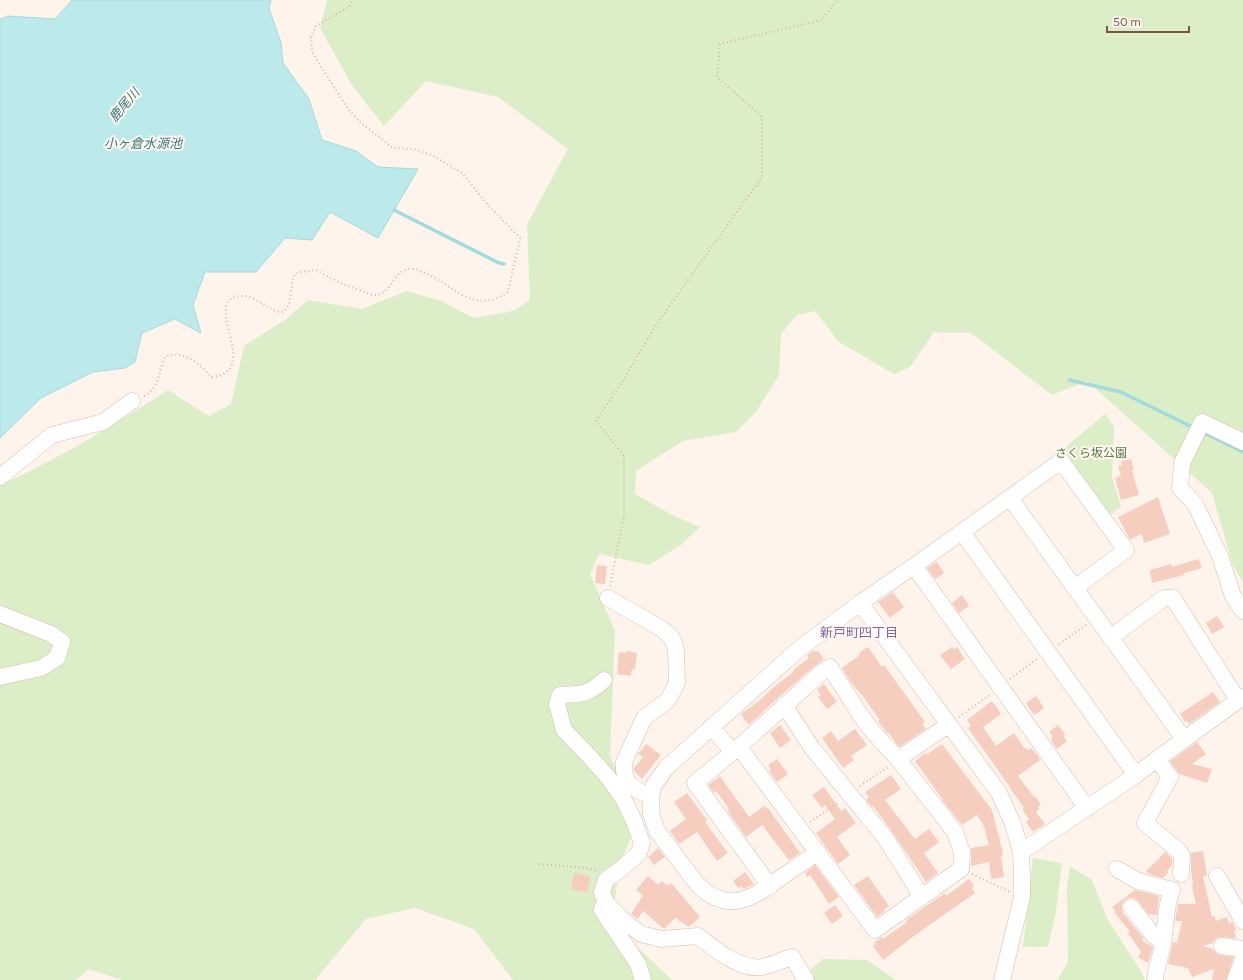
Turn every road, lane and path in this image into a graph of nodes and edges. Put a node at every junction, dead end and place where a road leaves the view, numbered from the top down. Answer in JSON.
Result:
{"nodes":[{"id":1,"x":352,"y":0,"type":"edge"},
{"id":2,"x":837,"y":0,"type":"edge"},
{"id":3,"x":132,"y":401,"type":"joint"},
{"id":4,"x":1243,"y":442,"type":"edge"},
{"id":5,"x":0,"y":477,"type":"edge"},
{"id":6,"x":1010,"y":498,"type":"junction"},
{"id":7,"x":962,"y":532,"type":"junction"},
{"id":8,"x":914,"y":566,"type":"junction"},
{"id":9,"x":1075,"y":588,"type":"junction"},
{"id":10,"x":608,"y":598,"type":"joint"},
{"id":11,"x":860,"y":603,"type":"junction"},
{"id":12,"x":1243,"y":611,"type":"edge"},
{"id":13,"x":0,"y":614,"type":"edge"},
{"id":14,"x":1095,"y":618,"type":"junction"},
{"id":15,"x":1110,"y":638,"type":"junction"},
{"id":16,"x":1047,"y":652,"type":"junction"},
{"id":17,"x":0,"y":677,"type":"edge"},
{"id":18,"x":604,"y":680,"type":"dead end"},
{"id":19,"x":999,"y":687,"type":"junction"},
{"id":20,"x":1240,"y":699,"type":"edge"},
{"id":21,"x":784,"y":706,"type":"junction"},
{"id":22,"x":948,"y":725,"type":"junction"},
{"id":23,"x":711,"y":727,"type":"junction"},
{"id":24,"x":1184,"y":740,"type":"junction"},
{"id":25,"x":736,"y":750,"type":"junction"},
{"id":26,"x":898,"y":759,"type":"junction"},
{"id":27,"x":1157,"y":759,"type":"junction"},
{"id":28,"x":1136,"y":775,"type":"junction"},
{"id":29,"x":651,"y":796,"type":"junction"},
{"id":30,"x":1087,"y":808,"type":"junction"},
{"id":31,"x":818,"y":852,"type":"junction"},
{"id":32,"x":1021,"y":852,"type":"junction"},
{"id":33,"x":539,"y":864,"type":"dead end"},
{"id":34,"x":961,"y":869,"type":"junction"},
{"id":35,"x":1117,"y":869,"type":"dead end"},
{"id":36,"x":1181,"y":874,"type":"dead end"},
{"id":37,"x":1217,"y":876,"type":"dead end"},
{"id":38,"x":606,"y":880,"type":"junction"},
{"id":39,"x":770,"y":886,"type":"junction"},
{"id":40,"x":922,"y":897,"type":"junction"},
{"id":41,"x":1022,"y":897,"type":"junction"},
{"id":42,"x":606,"y":903,"type":"junction"},
{"id":43,"x":1131,"y":907,"type":"dead end"},
{"id":44,"x":1243,"y":921,"type":"edge"},
{"id":45,"x":1163,"y":942,"type":"junction"},
{"id":46,"x":1222,"y":946,"type":"dead end"},
{"id":47,"x":1243,"y":949,"type":"edge"},
{"id":48,"x":1243,"y":959,"type":"edge"},
{"id":49,"x":644,"y":980,"type":"edge"},
{"id":50,"x":806,"y":980,"type":"edge"},
{"id":51,"x":1002,"y":980,"type":"edge"},
{"id":52,"x":1155,"y":980,"type":"edge"},
{"id":53,"x":1235,"y":980,"type":"edge"}],
"edges":[{"from":1,"to":3,"type":"path"},
{"from":2,"to":10,"type":"path"},
{"from":3,"to":5,"type":"street"},
{"from":4,"to":12,"type":"street"},
{"from":6,"to":7,"type":"street"},
{"from":6,"to":9,"type":"street"},
{"from":6,"to":9,"type":"street"},
{"from":7,"to":8,"type":"street"},
{"from":7,"to":16,"type":"street"},
{"from":8,"to":11,"type":"street"},
{"from":8,"to":19,"type":"street"},
{"from":9,"to":14,"type":"street"},
{"from":10,"to":29,"type":"street"},
{"from":11,"to":22,"type":"street"},
{"from":11,"to":23,"type":"street"},
{"from":13,"to":17,"type":"street"},
{"from":14,"to":15,"type":"street"},
{"from":14,"to":16,"type":"path"},
{"from":15,"to":20,"type":"street"},
{"from":15,"to":24,"type":"street"},
{"from":16,"to":19,"type":"path"},
{"from":16,"to":28,"type":"street"},
{"from":18,"to":38,"type":"street"},
{"from":19,"to":22,"type":"path"},
{"from":19,"to":30,"type":"street"},
{"from":20,"to":24,"type":"street"},
{"from":21,"to":25,"type":"street"},
{"from":21,"to":26,"type":"street"},
{"from":21,"to":40,"type":"street"},
{"from":22,"to":26,"type":"street"},
{"from":22,"to":32,"type":"street"},
{"from":23,"to":25,"type":"street"},
{"from":23,"to":29,"type":"street"},
{"from":24,"to":27,"type":"street"},
{"from":25,"to":31,"type":"street"},
{"from":25,"to":39,"type":"street"},
{"from":26,"to":34,"type":"street"},
{"from":27,"to":28,"type":"street"},
{"from":27,"to":36,"type":"street"},
{"from":28,"to":30,"type":"street"},
{"from":29,"to":39,"type":"street"},
{"from":30,"to":32,"type":"street"},
{"from":31,"to":39,"type":"street"},
{"from":31,"to":40,"type":"street"},
{"from":32,"to":41,"type":"street"},
{"from":33,"to":38,"type":"path"},
{"from":34,"to":40,"type":"street"},
{"from":34,"to":41,"type":"path"},
{"from":35,"to":45,"type":"street"},
{"from":37,"to":44,"type":"street"},
{"from":38,"to":42,"type":"street"},
{"from":41,"to":51,"type":"street"},
{"from":42,"to":49,"type":"street"},
{"from":42,"to":50,"type":"street"},
{"from":43,"to":45,"type":"street"},
{"from":45,"to":52,"type":"street"},
{"from":46,"to":47,"type":"street"},
{"from":48,"to":53,"type":"street"}]}
